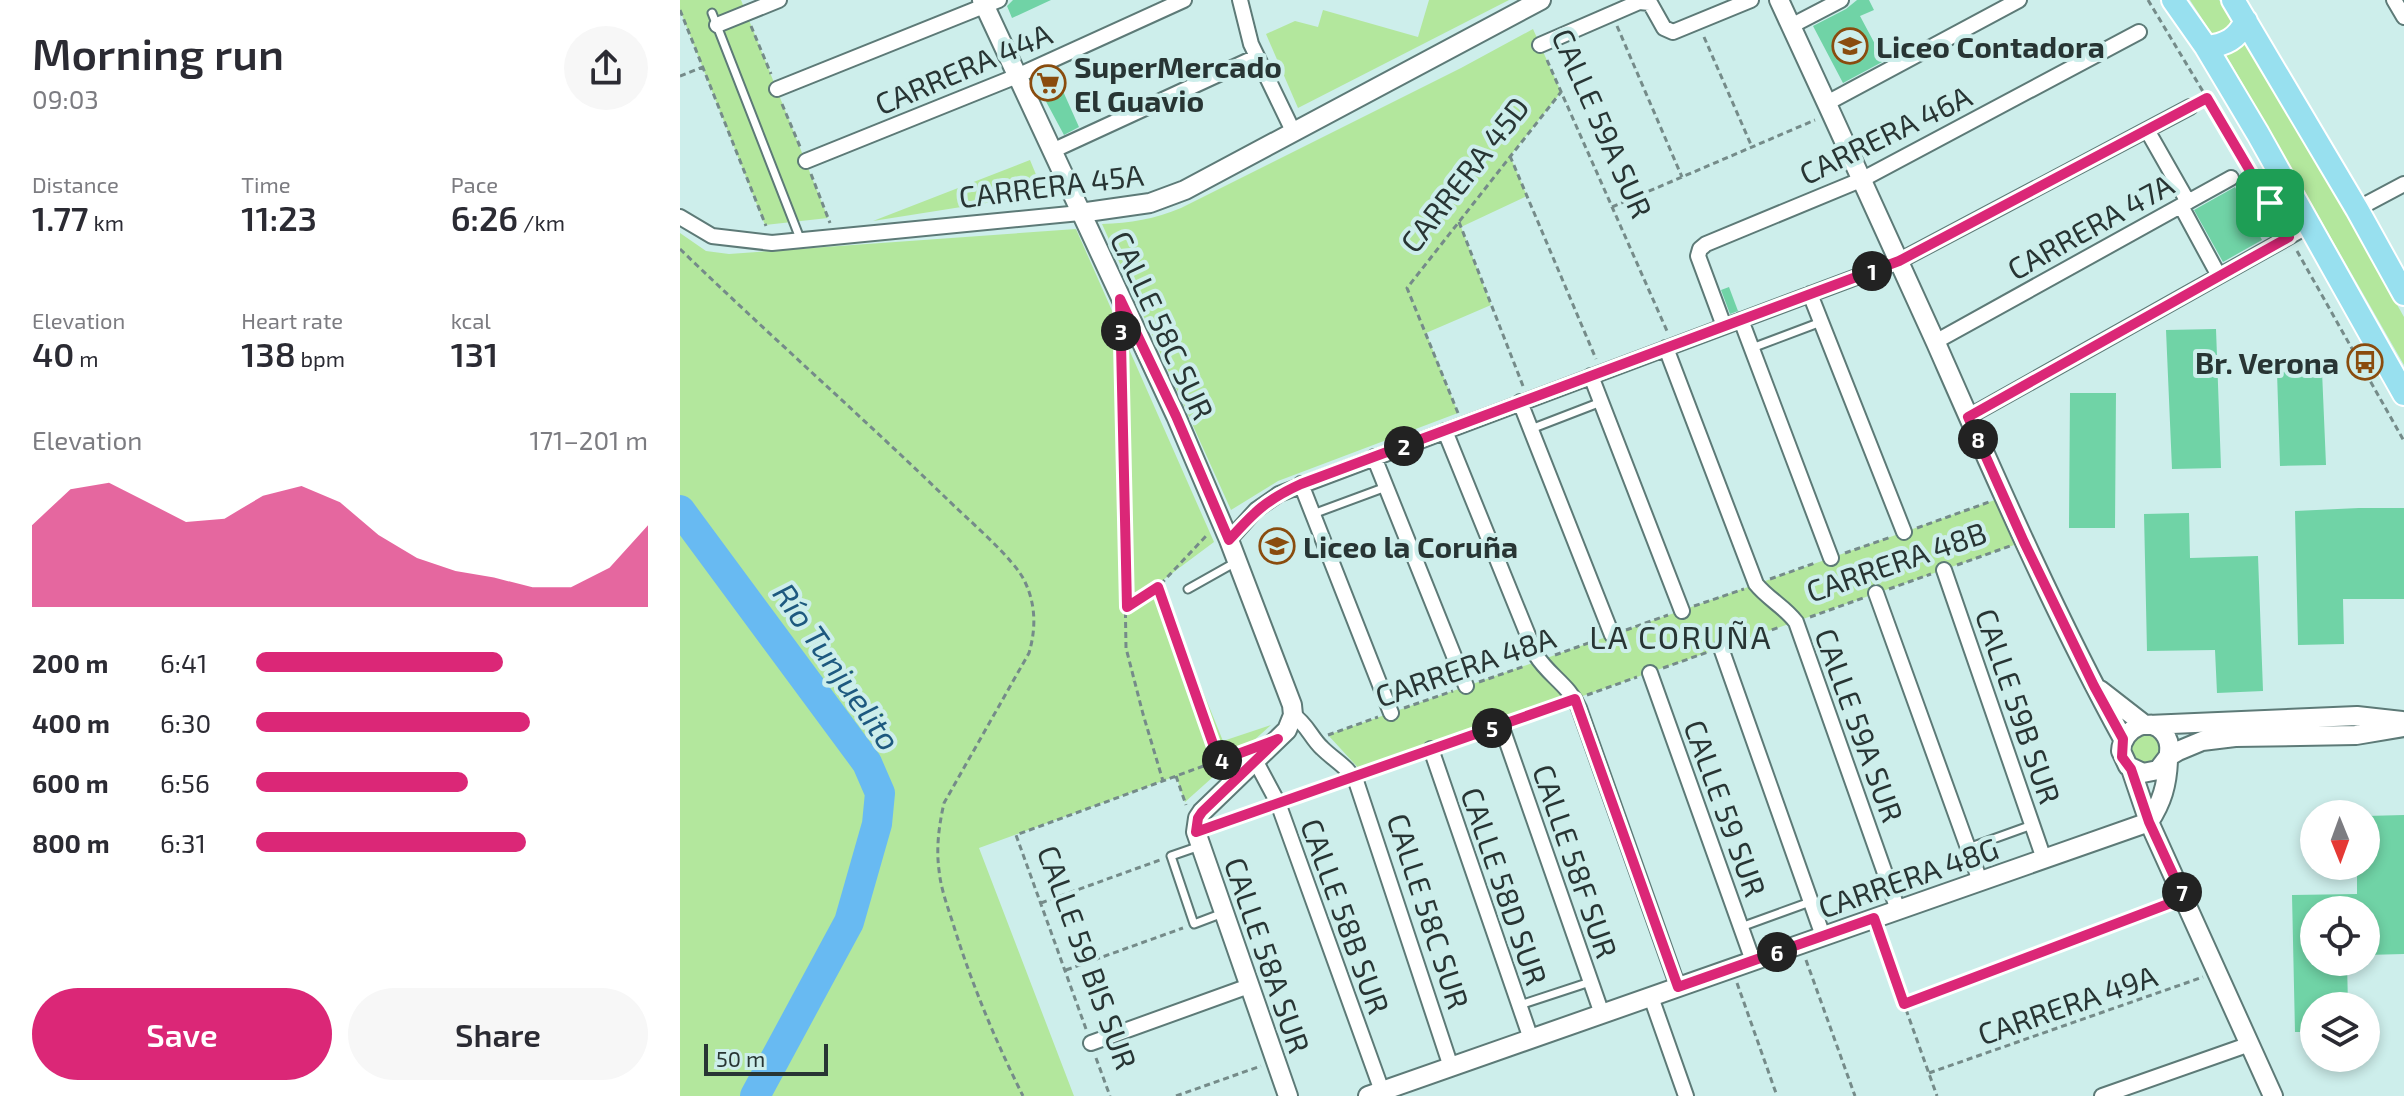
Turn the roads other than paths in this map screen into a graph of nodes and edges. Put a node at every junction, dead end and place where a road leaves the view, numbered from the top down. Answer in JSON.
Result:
{"nodes":[{"id":1,"x":779,"y":0,"type":"edge"},
{"id":2,"x":1184,"y":0,"type":"edge"},
{"id":3,"x":1240,"y":0,"type":"edge"},
{"id":4,"x":1541,"y":0,"type":"edge"},
{"id":5,"x":1751,"y":0,"type":"edge"},
{"id":6,"x":1779,"y":0,"type":"edge"},
{"id":7,"x":1841,"y":0,"type":"edge"},
{"id":8,"x":2019,"y":0,"type":"edge"},
{"id":9,"x":2173,"y":0,"type":"edge"},
{"id":10,"x":2233,"y":0,"type":"edge"},
{"id":11,"x":2394,"y":0,"type":"edge"},
{"id":12,"x":988,"y":2,"type":"edge"},
{"id":13,"x":2404,"y":17,"type":"edge"},
{"id":14,"x":714,"y":19,"type":"joint"},
{"id":15,"x":2246,"y":21,"type":"junction"},
{"id":16,"x":1791,"y":26,"type":"junction"},
{"id":17,"x":2139,"y":32,"type":"road end"},
{"id":18,"x":1540,"y":45,"type":"road end"},
{"id":19,"x":2206,"y":47,"type":"junction"},
{"id":20,"x":1256,"y":57,"type":"junction"},
{"id":21,"x":1017,"y":76,"type":"junction"},
{"id":22,"x":777,"y":89,"type":"road end"},
{"id":23,"x":2190,"y":107,"type":"road end"},
{"id":24,"x":1830,"y":108,"type":"junction"},
{"id":25,"x":2147,"y":130,"type":"junction"},
{"id":26,"x":1293,"y":131,"type":"junction"},
{"id":27,"x":1052,"y":151,"type":"junction"},
{"id":28,"x":806,"y":161,"type":"road end"},
{"id":29,"x":2231,"y":178,"type":"road end"},
{"id":30,"x":1863,"y":179,"type":"junction"},
{"id":31,"x":2404,"y":184,"type":"edge"},
{"id":32,"x":2184,"y":204,"type":"junction"},
{"id":33,"x":2357,"y":209,"type":"junction"},
{"id":34,"x":1080,"y":213,"type":"junction"},
{"id":35,"x":680,"y":217,"type":"edge"},
{"id":36,"x":2310,"y":225,"type":"junction"},
{"id":37,"x":801,"y":241,"type":"junction"},
{"id":38,"x":1899,"y":261,"type":"junction"},
{"id":39,"x":2219,"y":276,"type":"junction"},
{"id":40,"x":1810,"y":294,"type":"junction"},
{"id":41,"x":2404,"y":294,"type":"edge"},
{"id":42,"x":1741,"y":320,"type":"junction"},
{"id":43,"x":1821,"y":322,"type":"junction"},
{"id":44,"x":1724,"y":326,"type":"junction"},
{"id":45,"x":1935,"y":342,"type":"junction"},
{"id":46,"x":1670,"y":347,"type":"junction"},
{"id":47,"x":1752,"y":348,"type":"junction"},
{"id":48,"x":1596,"y":374,"type":"junction"},
{"id":49,"x":2404,"y":394,"type":"edge"},
{"id":50,"x":1524,"y":401,"type":"junction"},
{"id":51,"x":1601,"y":402,"type":"junction"},
{"id":52,"x":1968,"y":417,"type":"junction"},
{"id":53,"x":1531,"y":429,"type":"junction"},
{"id":54,"x":1445,"y":431,"type":"junction"},
{"id":55,"x":1374,"y":457,"type":"junction"},
{"id":56,"x":1301,"y":484,"type":"junction"},
{"id":57,"x":1386,"y":487,"type":"junction"},
{"id":58,"x":1313,"y":514,"type":"junction"},
{"id":59,"x":1904,"y":532,"type":"road end"},
{"id":60,"x":1229,"y":540,"type":"junction"},
{"id":61,"x":1831,"y":558,"type":"road end"},
{"id":62,"x":1238,"y":561,"type":"junction"},
{"id":63,"x":1944,"y":570,"type":"road end"},
{"id":64,"x":1188,"y":589,"type":"dead end"},
{"id":65,"x":1876,"y":593,"type":"road end"},
{"id":66,"x":1682,"y":611,"type":"road end"},
{"id":67,"x":1612,"y":635,"type":"road end"},
{"id":68,"x":1721,"y":648,"type":"road end"},
{"id":69,"x":1650,"y":673,"type":"road end"},
{"id":70,"x":1466,"y":686,"type":"road end"},
{"id":71,"x":2094,"y":686,"type":"junction"},
{"id":72,"x":1391,"y":713,"type":"road end"},
{"id":73,"x":1293,"y":715,"type":"junction"},
{"id":74,"x":2404,"y":724,"type":"edge"},
{"id":75,"x":1501,"y":725,"type":"road end"},
{"id":76,"x":2145,"y":725,"type":"junction"},
{"id":77,"x":2282,"y":727,"type":"junction"},
{"id":78,"x":2123,"y":739,"type":"junction"},
{"id":79,"x":1431,"y":749,"type":"road end"},
{"id":80,"x":1252,"y":755,"type":"junction"},
{"id":81,"x":2168,"y":757,"type":"junction"},
{"id":82,"x":2131,"y":769,"type":"junction"},
{"id":83,"x":1353,"y":777,"type":"junction"},
{"id":84,"x":1278,"y":803,"type":"junction"},
{"id":85,"x":2149,"y":822,"type":"junction"},
{"id":86,"x":2032,"y":825,"type":"junction"},
{"id":87,"x":1198,"y":839,"type":"junction"},
{"id":88,"x":1968,"y":848,"type":"junction"},
{"id":89,"x":2044,"y":859,"type":"junction"},
{"id":90,"x":1980,"y":881,"type":"junction"},
{"id":91,"x":1810,"y":902,"type":"junction"},
{"id":92,"x":1898,"y":910,"type":"junction"},
{"id":93,"x":1223,"y":913,"type":"junction"},
{"id":94,"x":1741,"y":927,"type":"junction"},
{"id":95,"x":1823,"y":936,"type":"junction"},
{"id":96,"x":1753,"y":961,"type":"junction"},
{"id":97,"x":1590,"y":982,"type":"junction"},
{"id":98,"x":1249,"y":986,"type":"junction"},
{"id":99,"x":1678,"y":987,"type":"junction"},
{"id":100,"x":1651,"y":997,"type":"junction"},
{"id":101,"x":1519,"y":1006,"type":"junction"},
{"id":102,"x":1602,"y":1014,"type":"junction"},
{"id":103,"x":1531,"y":1039,"type":"junction"},
{"id":104,"x":1091,"y":1043,"type":"road end"},
{"id":105,"x":2250,"y":1044,"type":"junction"},
{"id":106,"x":1451,"y":1067,"type":"junction"},
{"id":107,"x":1375,"y":1094,"type":"edge"},
{"id":108,"x":1288,"y":1096,"type":"edge"},
{"id":109,"x":1686,"y":1096,"type":"edge"},
{"id":110,"x":2102,"y":1096,"type":"edge"},
{"id":111,"x":2273,"y":1096,"type":"edge"}],
"edges":[{"from":1,"to":14,"type":"street"},
{"from":2,"to":21,"type":"street","name":"CARRERA 44A"},
{"from":3,"to":20,"type":"street"},
{"from":4,"to":26,"type":"street","name":"CARRERA 45A"},
{"from":5,"to":18,"type":"street"},
{"from":6,"to":16,"type":"street"},
{"from":7,"to":16,"type":"street"},
{"from":8,"to":24,"type":"street"},
{"from":9,"to":19,"type":"main road"},
{"from":10,"to":15,"type":"main road"},
{"from":11,"to":13,"type":"street"},
{"from":12,"to":21,"type":"street","name":"CALLE 58C SUR"},
{"from":12,"to":22,"type":"street"},
{"from":14,"to":37,"type":"lane"},
{"from":15,"to":19,"type":"main road"},
{"from":15,"to":33,"type":"main road"},
{"from":16,"to":24,"type":"street"},
{"from":17,"to":30,"type":"street","name":"CARRERA 46A"},
{"from":19,"to":36,"type":"main road"},
{"from":20,"to":26,"type":"street"},
{"from":20,"to":27,"type":"street"},
{"from":21,"to":27,"type":"street","name":"CALLE 58C SUR"},
{"from":21,"to":28,"type":"street","name":"CARRERA 44A"},
{"from":23,"to":25,"type":"street"},
{"from":24,"to":30,"type":"street"},
{"from":25,"to":32,"type":"street"},
{"from":25,"to":38,"type":"street"},
{"from":26,"to":34,"type":"street","name":"CARRERA 45A"},
{"from":27,"to":34,"type":"street","name":"CALLE 58C SUR"},
{"from":29,"to":32,"type":"street","name":"CARRERA 47A"},
{"from":30,"to":38,"type":"street"},
{"from":30,"to":44,"type":"street","name":"CARRERA 46A"},
{"from":31,"to":33,"type":"street"},
{"from":32,"to":39,"type":"street"},
{"from":32,"to":45,"type":"street","name":"CARRERA 47A"},
{"from":33,"to":41,"type":"main road"},
{"from":34,"to":37,"type":"street","name":"CARRERA 45A"},
{"from":34,"to":60,"type":"street","name":"CALLE 58C SUR"},
{"from":35,"to":37,"type":"street","name":"CARRERA 45A"},
{"from":36,"to":39,"type":"street"},
{"from":36,"to":49,"type":"main road"},
{"from":38,"to":40,"type":"street"},
{"from":38,"to":45,"type":"street"},
{"from":39,"to":52,"type":"street"},
{"from":40,"to":42,"type":"street"},
{"from":40,"to":43,"type":"street"},
{"from":42,"to":44,"type":"street"},
{"from":42,"to":47,"type":"street"},
{"from":43,"to":47,"type":"lane"},
{"from":43,"to":59,"type":"street"},
{"from":44,"to":46,"type":"street"},
{"from":45,"to":52,"type":"street"},
{"from":46,"to":48,"type":"street"},
{"from":46,"to":92,"type":"street","name":"CALLE 59A SUR"},
{"from":47,"to":61,"type":"street"},
{"from":48,"to":50,"type":"street"},
{"from":48,"to":51,"type":"street"},
{"from":50,"to":53,"type":"street"},
{"from":50,"to":54,"type":"street"},
{"from":51,"to":53,"type":"lane"},
{"from":51,"to":66,"type":"street"},
{"from":52,"to":71,"type":"street"},
{"from":53,"to":67,"type":"street"},
{"from":54,"to":55,"type":"street"},
{"from":54,"to":99,"type":"street"},
{"from":55,"to":56,"type":"street"},
{"from":55,"to":57,"type":"street"},
{"from":56,"to":58,"type":"street"},
{"from":56,"to":60,"type":"street"},
{"from":57,"to":58,"type":"lane"},
{"from":57,"to":70,"type":"street"},
{"from":58,"to":72,"type":"street"},
{"from":60,"to":62,"type":"street","name":"CALLE 58C SUR"},
{"from":62,"to":64,"type":"lane"},
{"from":62,"to":73,"type":"street","name":"CALLE 58C SUR"},
{"from":63,"to":86,"type":"street","name":"CALLE 59B SUR"},
{"from":65,"to":88,"type":"street"},
{"from":68,"to":91,"type":"street"},
{"from":69,"to":94,"type":"street","name":"CALLE 59 SUR"},
{"from":71,"to":76,"type":"street"},
{"from":71,"to":78,"type":"street"},
{"from":73,"to":80,"type":"street"},
{"from":73,"to":83,"type":"street","name":"CALLE 58C SUR"},
{"from":74,"to":77,"type":"street"},
{"from":75,"to":97,"type":"street","name":"CALLE 58F SUR"},
{"from":76,"to":77,"type":"street"},
{"from":76,"to":78,"type":"street"},
{"from":76,"to":81,"type":"street"},
{"from":77,"to":81,"type":"street"},
{"from":78,"to":82,"type":"street"},
{"from":79,"to":101,"type":"street","name":"CALLE 58D SUR"},
{"from":80,"to":84,"type":"street","name":"CALLE 58B SUR"},
{"from":80,"to":87,"type":"street"},
{"from":81,"to":82,"type":"street"},
{"from":81,"to":85,"type":"street"},
{"from":82,"to":85,"type":"street"},
{"from":83,"to":84,"type":"lane"},
{"from":83,"to":106,"type":"street","name":"CALLE 58C SUR"},
{"from":84,"to":107,"type":"street","name":"CALLE 58B SUR"},
{"from":85,"to":89,"type":"street","name":"CARRERA 48G"},
{"from":85,"to":105,"type":"street"},
{"from":86,"to":88,"type":"lane"},
{"from":86,"to":89,"type":"street","name":"CALLE 59B SUR"},
{"from":87,"to":93,"type":"street","name":"CALLE 58A SUR"},
{"from":87,"to":93,"type":"lane"},
{"from":88,"to":90,"type":"street"},
{"from":89,"to":90,"type":"street","name":"CARRERA 48G"},
{"from":90,"to":92,"type":"street","name":"CARRERA 48G"},
{"from":91,"to":94,"type":"lane"},
{"from":91,"to":95,"type":"street"},
{"from":92,"to":95,"type":"street","name":"CARRERA 48G"},
{"from":93,"to":98,"type":"street","name":"CALLE 58A SUR"},
{"from":94,"to":96,"type":"street","name":"CALLE 59 SUR"},
{"from":95,"to":96,"type":"street","name":"CARRERA 48G"},
{"from":96,"to":99,"type":"street","name":"CARRERA 48G"},
{"from":97,"to":101,"type":"lane"},
{"from":97,"to":102,"type":"street","name":"CALLE 58F SUR"},
{"from":98,"to":104,"type":"street"},
{"from":98,"to":108,"type":"street","name":"CALLE 58A SUR"},
{"from":99,"to":100,"type":"street","name":"CARRERA 48G"},
{"from":100,"to":102,"type":"street","name":"CARRERA 48G"},
{"from":100,"to":109,"type":"street"},
{"from":101,"to":103,"type":"street","name":"CALLE 58D SUR"},
{"from":102,"to":103,"type":"street","name":"CARRERA 48G"},
{"from":103,"to":106,"type":"street","name":"CARRERA 48G"},
{"from":105,"to":110,"type":"street"},
{"from":105,"to":111,"type":"street"},
{"from":106,"to":107,"type":"street","name":"CARRERA 48G"}]}
